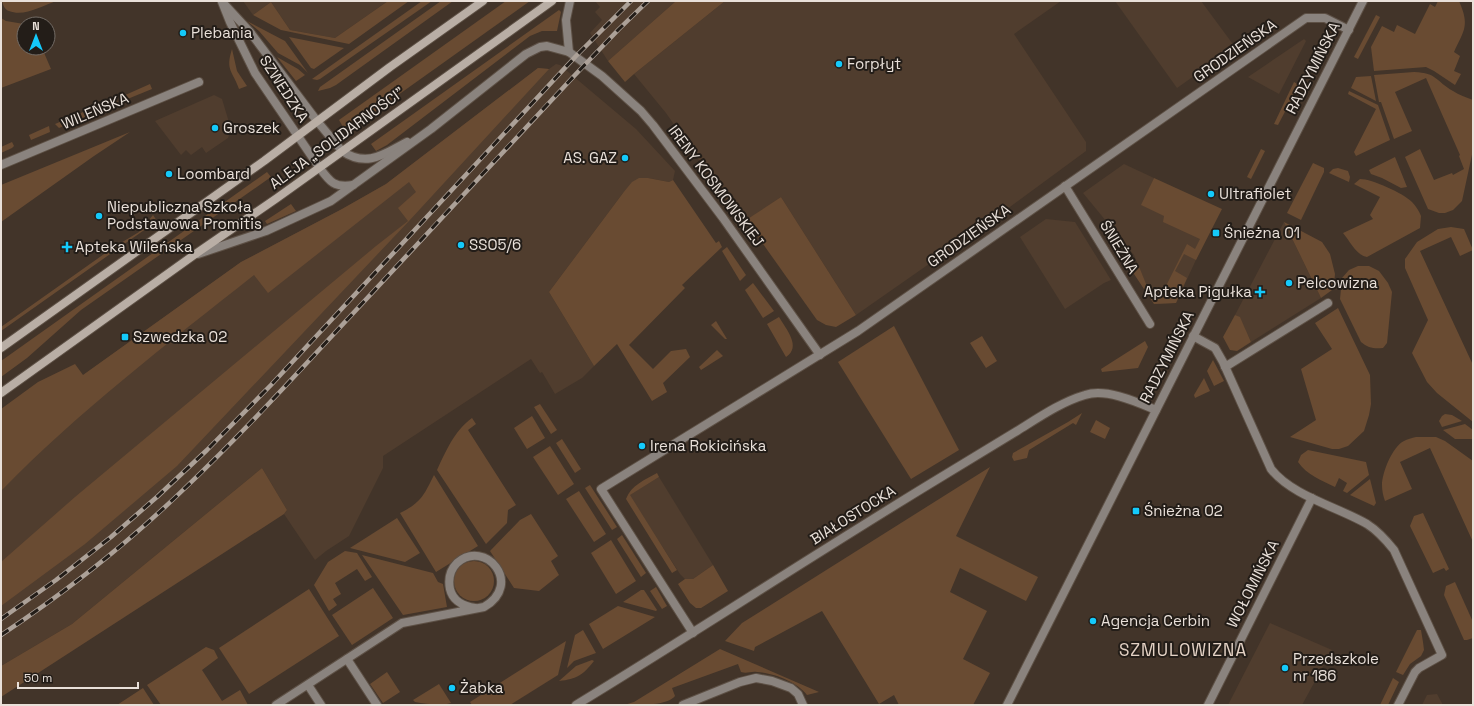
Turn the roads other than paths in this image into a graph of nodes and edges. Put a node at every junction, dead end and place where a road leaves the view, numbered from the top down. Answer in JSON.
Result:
{"nodes":[{"id":1,"x":222,"y":1,"type":"edge"},
{"id":2,"x":483,"y":1,"type":"edge"},
{"id":3,"x":552,"y":1,"type":"edge"},
{"id":4,"x":570,"y":1,"type":"edge"},
{"id":5,"x":1363,"y":1,"type":"edge"},
{"id":6,"x":1348,"y":30,"type":"junction"},
{"id":7,"x":569,"y":52,"type":"junction"},
{"id":8,"x":199,"y":82,"type":"dead end"},
{"id":9,"x":317,"y":121,"type":"junction"},
{"id":10,"x":431,"y":129,"type":"junction"},
{"id":11,"x":297,"y":136,"type":"junction"},
{"id":12,"x":342,"y":151,"type":"junction"},
{"id":13,"x":1,"y":166,"type":"edge"},
{"id":14,"x":319,"y":167,"type":"junction"},
{"id":15,"x":354,"y":185,"type":"junction"},
{"id":16,"x":1065,"y":186,"type":"junction"},
{"id":17,"x":194,"y":255,"type":"junction"},
{"id":18,"x":1328,"y":303,"type":"dead end"},
{"id":19,"x":1150,"y":324,"type":"dead end"},
{"id":20,"x":1193,"y":336,"type":"junction"},
{"id":21,"x":1,"y":348,"type":"edge"},
{"id":22,"x":820,"y":354,"type":"junction"},
{"id":23,"x":1225,"y":367,"type":"junction"},
{"id":24,"x":1,"y":393,"type":"edge"},
{"id":25,"x":1156,"y":410,"type":"junction"},
{"id":26,"x":1312,"y":498,"type":"junction"},
{"id":27,"x":475,"y":608,"type":"junction"},
{"id":28,"x":693,"y":633,"type":"junction"},
{"id":29,"x":347,"y":659,"type":"junction"},
{"id":30,"x":308,"y":685,"type":"junction"},
{"id":31,"x":589,"y":702,"type":"edge"},
{"id":32,"x":276,"y":705,"type":"edge"},
{"id":33,"x":321,"y":705,"type":"edge"},
{"id":34,"x":377,"y":705,"type":"edge"},
{"id":35,"x":576,"y":705,"type":"edge"},
{"id":36,"x":683,"y":705,"type":"edge"},
{"id":37,"x":803,"y":705,"type":"edge"},
{"id":38,"x":1007,"y":705,"type":"edge"},
{"id":39,"x":1208,"y":705,"type":"edge"},
{"id":40,"x":1398,"y":705,"type":"edge"}],
"edges":[{"from":1,"to":9,"type":"street","name":"SZWEDZKA"},
{"from":1,"to":11,"type":"street","name":"SZWEDZKA"},
{"from":2,"to":9,"type":"main road","name":"ALEJA „SOLIDARNOŚCI”"},
{"from":3,"to":12,"type":"main road","name":"ALEJA „SOLIDARNOŚCI”"},
{"from":4,"to":7,"type":"street"},
{"from":5,"to":6,"type":"street","name":"RADZYMIŃSKA"},
{"from":6,"to":16,"type":"street","name":"GRODZIEŃSKA"},
{"from":6,"to":20,"type":"street","name":"RADZYMIŃSKA"},
{"from":7,"to":10,"type":"street"},
{"from":7,"to":22,"type":"street","name":"IRENY KOSMOWSKIEJ"},
{"from":8,"to":13,"type":"street","name":"WILEŃSKA"},
{"from":9,"to":11,"type":"main road","name":"ALEJA „SOLIDARNOŚCI”"},
{"from":9,"to":12,"type":"street","name":"SZWEDZKA"},
{"from":10,"to":12,"type":"street"},
{"from":10,"to":15,"type":"street"},
{"from":11,"to":14,"type":"street","name":"SZWEDZKA"},
{"from":11,"to":21,"type":"main road","name":"ALEJA „SOLIDARNOŚCI”"},
{"from":12,"to":14,"type":"main road","name":"ALEJA „SOLIDARNOŚCI”"},
{"from":14,"to":15,"type":"street","name":"SZWEDZKA"},
{"from":14,"to":17,"type":"main road","name":"ALEJA „SOLIDARNOŚCI”"},
{"from":15,"to":17,"type":"street"},
{"from":16,"to":19,"type":"street","name":"ŚNIEŻNA"},
{"from":16,"to":22,"type":"street","name":"GRODZIEŃSKA"},
{"from":17,"to":24,"type":"main road","name":"ALEJA „SOLIDARNOŚCI”"},
{"from":18,"to":23,"type":"street"},
{"from":20,"to":23,"type":"street"},
{"from":20,"to":25,"type":"street","name":"RADZYMIŃSKA"},
{"from":22,"to":28,"type":"street","name":"GRODZIEŃSKA"},
{"from":23,"to":26,"type":"street"},
{"from":25,"to":28,"type":"street","name":"BIAŁOSTOCKA"},
{"from":25,"to":38,"type":"street","name":"RADZYMIŃSKA"},
{"from":26,"to":39,"type":"street","name":"WOŁOMIŃSKA"},
{"from":26,"to":40,"type":"street"},
{"from":27,"to":27,"type":"street"},
{"from":27,"to":29,"type":"street"},
{"from":28,"to":31,"type":"street","name":"BIAŁOSTOCKA"},
{"from":29,"to":30,"type":"street"},
{"from":29,"to":34,"type":"street"},
{"from":30,"to":32,"type":"street"},
{"from":30,"to":33,"type":"street"},
{"from":31,"to":35,"type":"street","name":"BIAŁOSTOCKA"},
{"from":36,"to":37,"type":"street"}]}
